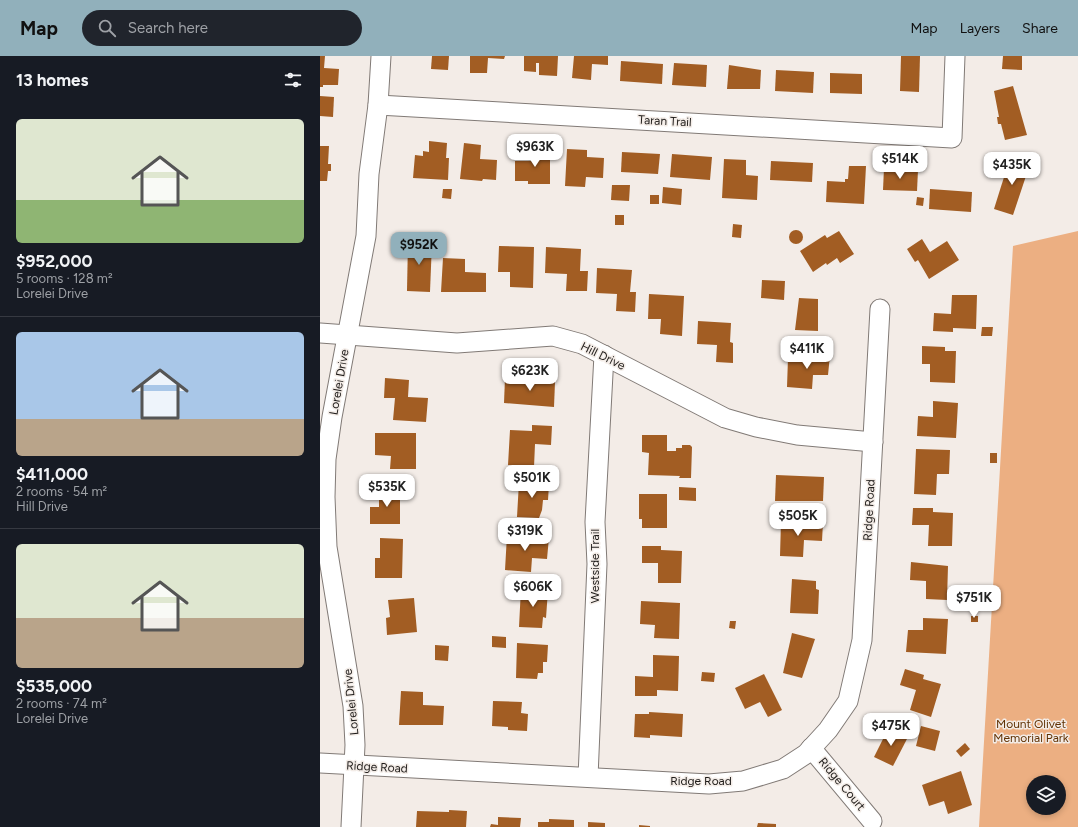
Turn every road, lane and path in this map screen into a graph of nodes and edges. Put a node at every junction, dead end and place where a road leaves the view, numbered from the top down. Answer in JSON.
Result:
{"nodes":[{"id":1,"x":380,"y":56,"type":"edge"},
{"id":2,"x":955,"y":56,"type":"edge"},
{"id":3,"x":378,"y":105,"type":"junction"},
{"id":4,"x":880,"y":310,"type":"dead end"},
{"id":5,"x":320,"y":333,"type":"edge"},
{"id":6,"x":347,"y":336,"type":"junction"},
{"id":7,"x":604,"y":355,"type":"junction"},
{"id":8,"x":873,"y":442,"type":"junction"},
{"id":9,"x":811,"y":748,"type":"junction"},
{"id":10,"x":320,"y":764,"type":"edge"},
{"id":11,"x":354,"y":765,"type":"junction"},
{"id":12,"x":588,"y":777,"type":"junction"},
{"id":13,"x":872,"y":821,"type":"dead end"},
{"id":14,"x":351,"y":827,"type":"edge"}],
"edges":[{"from":1,"to":3,"type":"street","name":"Lorelei Drive"},
{"from":2,"to":3,"type":"street","name":"Taran Trail"},
{"from":3,"to":6,"type":"street","name":"Lorelei Drive"},
{"from":4,"to":8,"type":"street","name":"Ridge Road"},
{"from":5,"to":6,"type":"street","name":"Hill Drive"},
{"from":6,"to":7,"type":"street","name":"Hill Drive"},
{"from":6,"to":11,"type":"street","name":"Lorelei Drive"},
{"from":7,"to":8,"type":"street","name":"Hill Drive"},
{"from":7,"to":12,"type":"street","name":"Westside Trail"},
{"from":8,"to":9,"type":"street","name":"Ridge Road"},
{"from":9,"to":12,"type":"street","name":"Ridge Road"},
{"from":9,"to":13,"type":"street","name":"Ridge Court"},
{"from":10,"to":11,"type":"street","name":"Ridge Road"},
{"from":11,"to":12,"type":"street","name":"Ridge Road"},
{"from":11,"to":14,"type":"street","name":"Lorelei Drive"}]}
